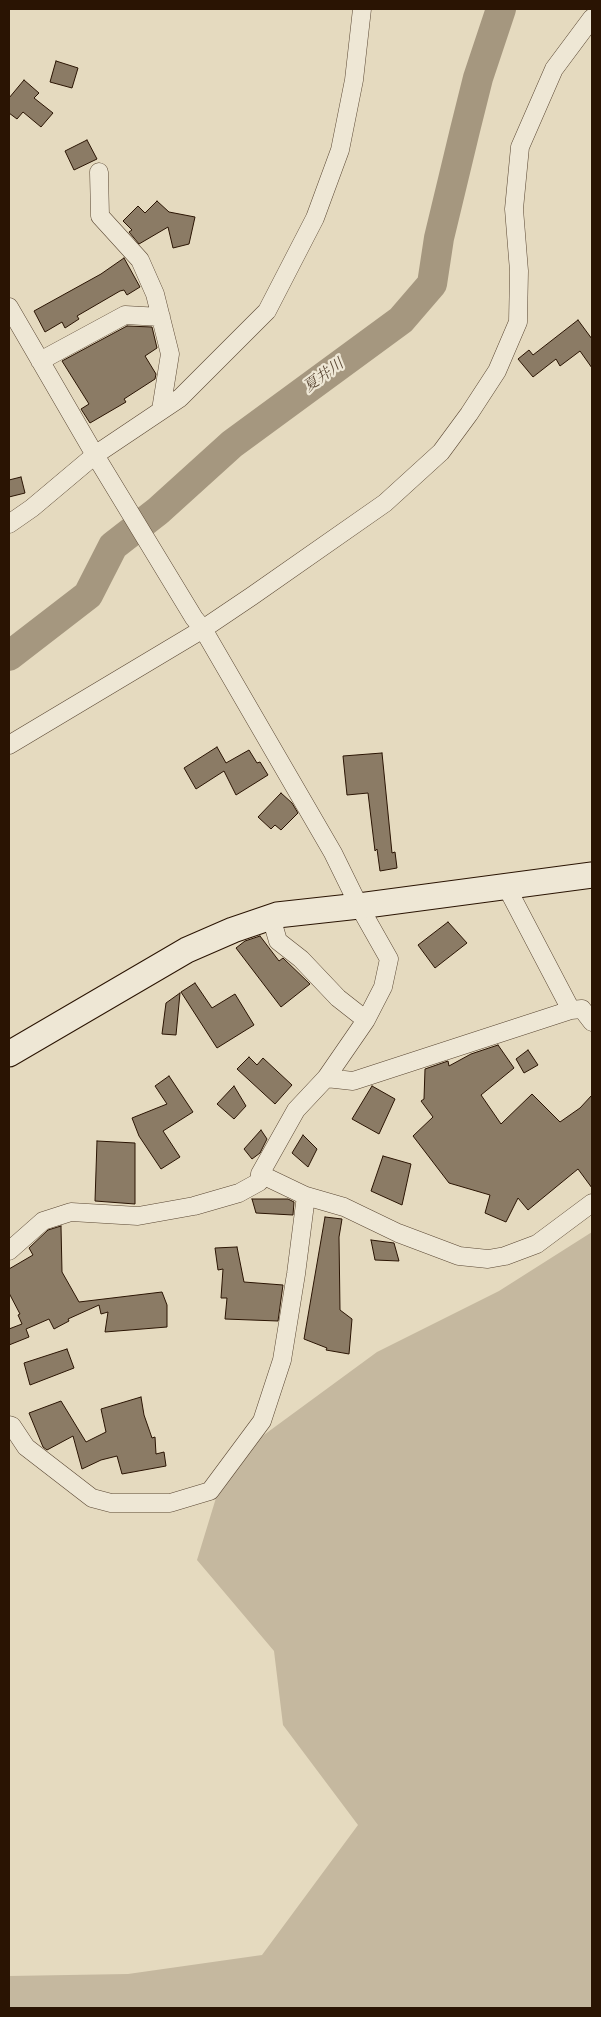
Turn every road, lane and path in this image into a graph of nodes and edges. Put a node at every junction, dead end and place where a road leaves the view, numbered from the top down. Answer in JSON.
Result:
{"nodes":[{"id":1,"x":362,"y":9,"type":"edge"},
{"id":2,"x":592,"y":18,"type":"edge"},
{"id":3,"x":99,"y":172,"type":"dead end"},
{"id":4,"x":9,"y":307,"type":"edge"},
{"id":5,"x":161,"y":317,"type":"junction"},
{"id":6,"x":40,"y":361,"type":"junction"},
{"id":7,"x":161,"y":410,"type":"junction"},
{"id":8,"x":95,"y":455,"type":"junction"},
{"id":9,"x":9,"y":524,"type":"edge"},
{"id":10,"x":198,"y":623,"type":"junction"},
{"id":11,"x":9,"y":745,"type":"edge"},
{"id":12,"x":592,"y":875,"type":"edge"},
{"id":13,"x":506,"y":886,"type":"junction"},
{"id":14,"x":358,"y":906,"type":"junction"},
{"id":15,"x":271,"y":917,"type":"junction"},
{"id":16,"x":571,"y":1010,"type":"junction"},
{"id":17,"x":366,"y":1020,"type":"junction"},
{"id":18,"x":592,"y":1022,"type":"edge"},
{"id":19,"x":9,"y":1054,"type":"edge"},
{"id":20,"x":326,"y":1078,"type":"junction"},
{"id":21,"x":260,"y":1174,"type":"junction"},
{"id":22,"x":306,"y":1196,"type":"junction"},
{"id":23,"x":592,"y":1203,"type":"edge"},
{"id":24,"x":9,"y":1251,"type":"edge"},
{"id":25,"x":9,"y":1425,"type":"edge"}],
"edges":[{"from":1,"to":7,"type":"street"},
{"from":2,"to":10,"type":"street"},
{"from":3,"to":5,"type":"street"},
{"from":4,"to":6,"type":"street"},
{"from":5,"to":6,"type":"street"},
{"from":5,"to":7,"type":"street"},
{"from":6,"to":8,"type":"street"},
{"from":7,"to":8,"type":"street"},
{"from":8,"to":9,"type":"street"},
{"from":8,"to":10,"type":"street"},
{"from":10,"to":11,"type":"street"},
{"from":10,"to":14,"type":"street"},
{"from":12,"to":13,"type":"street"},
{"from":13,"to":14,"type":"street"},
{"from":13,"to":16,"type":"street"},
{"from":14,"to":15,"type":"street"},
{"from":14,"to":17,"type":"street"},
{"from":15,"to":17,"type":"street"},
{"from":15,"to":19,"type":"street"},
{"from":16,"to":18,"type":"street"},
{"from":16,"to":20,"type":"street"},
{"from":17,"to":20,"type":"street"},
{"from":20,"to":21,"type":"street"},
{"from":21,"to":22,"type":"street"},
{"from":21,"to":24,"type":"street"},
{"from":22,"to":23,"type":"street"},
{"from":22,"to":25,"type":"street"}]}
